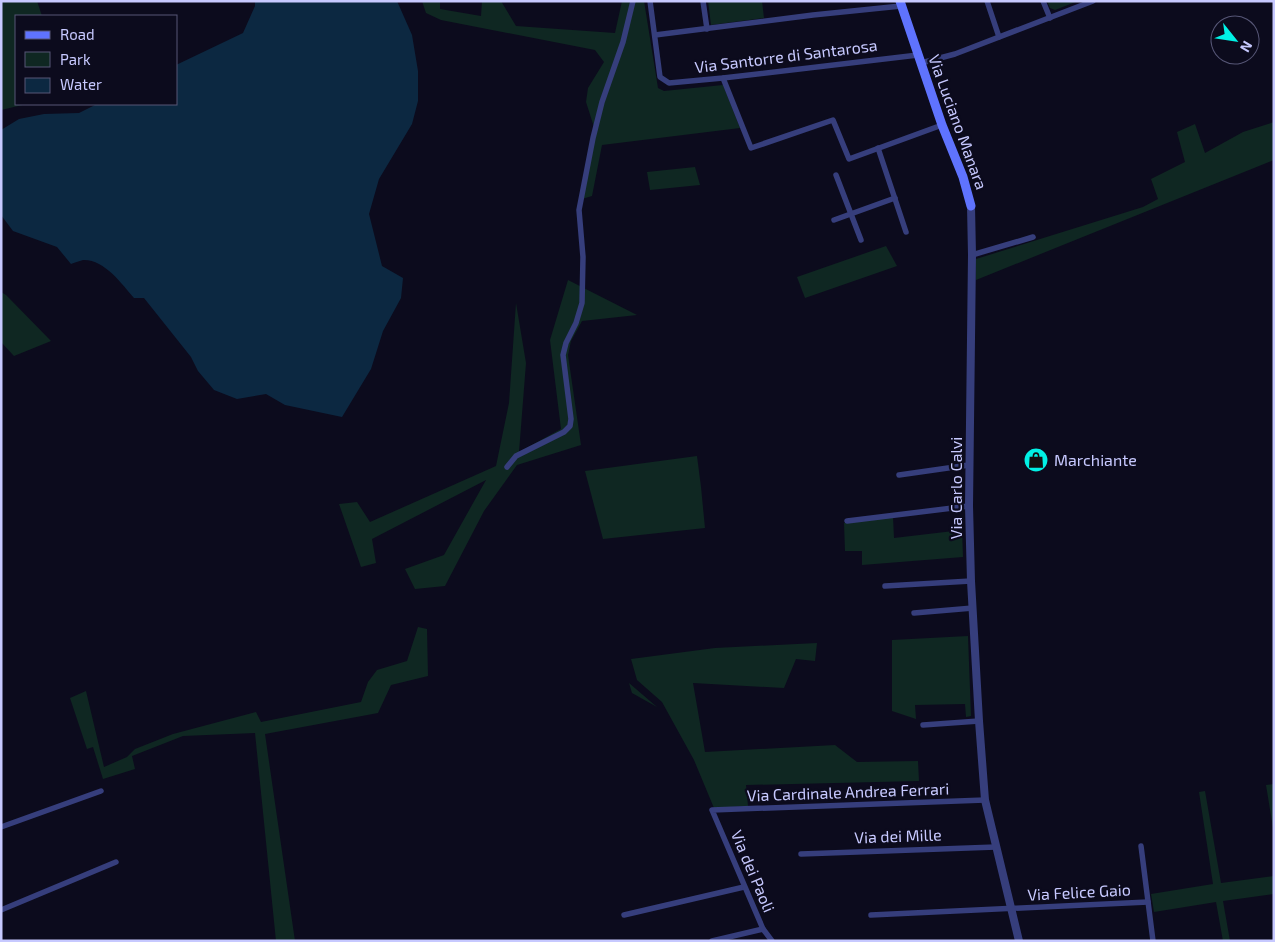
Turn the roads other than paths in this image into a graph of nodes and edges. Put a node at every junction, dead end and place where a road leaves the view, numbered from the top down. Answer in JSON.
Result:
{"nodes":[{"id":1,"x":633,"y":1,"type":"edge"},
{"id":2,"x":650,"y":1,"type":"edge"},
{"id":3,"x":702,"y":1,"type":"edge"},
{"id":4,"x":987,"y":1,"type":"edge"},
{"id":5,"x":1043,"y":1,"type":"edge"},
{"id":6,"x":1093,"y":1,"type":"edge"},
{"id":7,"x":901,"y":3,"type":"edge"},
{"id":8,"x":1050,"y":18,"type":"junction"},
{"id":9,"x":707,"y":29,"type":"junction"},
{"id":10,"x":655,"y":35,"type":"junction"},
{"id":11,"x":999,"y":37,"type":"junction"},
{"id":12,"x":919,"y":59,"type":"junction"},
{"id":13,"x":723,"y":78,"type":"junction"},
{"id":14,"x":942,"y":125,"type":"junction"},
{"id":15,"x":878,"y":148,"type":"junction"},
{"id":16,"x":836,"y":175,"type":"dead end"},
{"id":17,"x":895,"y":198,"type":"junction"},
{"id":18,"x":971,"y":206,"type":"joint"},
{"id":19,"x":851,"y":214,"type":"junction"},
{"id":20,"x":834,"y":220,"type":"dead end"},
{"id":21,"x":906,"y":232,"type":"dead end"},
{"id":22,"x":1033,"y":237,"type":"dead end"},
{"id":23,"x":861,"y":240,"type":"dead end"},
{"id":24,"x":972,"y":255,"type":"junction"},
{"id":25,"x":969,"y":465,"type":"junction"},
{"id":26,"x":507,"y":467,"type":"dead end"},
{"id":27,"x":898,"y":475,"type":"dead end"},
{"id":28,"x":969,"y":506,"type":"junction"},
{"id":29,"x":848,"y":521,"type":"dead end"},
{"id":30,"x":971,"y":581,"type":"junction"},
{"id":31,"x":885,"y":586,"type":"dead end"},
{"id":32,"x":973,"y":608,"type":"junction"},
{"id":33,"x":914,"y":612,"type":"dead end"},
{"id":34,"x":979,"y":721,"type":"junction"},
{"id":35,"x":923,"y":725,"type":"dead end"},
{"id":36,"x":101,"y":791,"type":"dead end"},
{"id":37,"x":985,"y":800,"type":"junction"},
{"id":38,"x":712,"y":810,"type":"joint"},
{"id":39,"x":1,"y":827,"type":"edge"},
{"id":40,"x":1141,"y":846,"type":"dead end"},
{"id":41,"x":996,"y":847,"type":"junction"},
{"id":42,"x":802,"y":854,"type":"dead end"},
{"id":43,"x":116,"y":862,"type":"dead end"},
{"id":44,"x":744,"y":887,"type":"junction"},
{"id":45,"x":1148,"y":902,"type":"junction"},
{"id":46,"x":1011,"y":909,"type":"junction"},
{"id":47,"x":1,"y":910,"type":"edge"},
{"id":48,"x":871,"y":915,"type":"dead end"},
{"id":49,"x":624,"y":916,"type":"dead end"},
{"id":50,"x":763,"y":929,"type":"junction"},
{"id":51,"x":712,"y":941,"type":"edge"},
{"id":52,"x":772,"y":941,"type":"edge"},
{"id":53,"x":1019,"y":941,"type":"edge"},
{"id":54,"x":1153,"y":941,"type":"edge"}],
"edges":[{"from":1,"to":26,"type":"street"},
{"from":2,"to":10,"type":"street"},
{"from":3,"to":9,"type":"street"},
{"from":4,"to":11,"type":"street"},
{"from":5,"to":8,"type":"street"},
{"from":6,"to":8,"type":"street","name":"Via Santorre di Santarosa"},
{"from":7,"to":9,"type":"street"},
{"from":7,"to":12,"type":"main road","name":"Via Luciano Manara"},
{"from":8,"to":11,"type":"street","name":"Via Santorre di Santarosa"},
{"from":9,"to":10,"type":"street"},
{"from":10,"to":13,"type":"street","name":"Via Santorre di Santarosa"},
{"from":11,"to":12,"type":"street","name":"Via Santorre di Santarosa"},
{"from":12,"to":13,"type":"street","name":"Via Santorre di Santarosa"},
{"from":12,"to":14,"type":"main road","name":"Via Luciano Manara"},
{"from":13,"to":15,"type":"street"},
{"from":14,"to":15,"type":"street"},
{"from":14,"to":18,"type":"main road","name":"Via Luciano Manara"},
{"from":15,"to":17,"type":"street"},
{"from":16,"to":19,"type":"street"},
{"from":17,"to":19,"type":"street"},
{"from":17,"to":21,"type":"street"},
{"from":18,"to":24,"type":"street","name":"Via Luciano Manara"},
{"from":19,"to":20,"type":"street"},
{"from":19,"to":23,"type":"street"},
{"from":22,"to":24,"type":"street"},
{"from":24,"to":25,"type":"street","name":"Via Carlo Calvi"},
{"from":25,"to":27,"type":"street"},
{"from":25,"to":28,"type":"street","name":"Via Carlo Calvi"},
{"from":28,"to":29,"type":"street"},
{"from":28,"to":30,"type":"street","name":"Via Carlo Calvi"},
{"from":30,"to":31,"type":"street"},
{"from":30,"to":32,"type":"street","name":"Via Carlo Calvi"},
{"from":32,"to":33,"type":"street"},
{"from":32,"to":34,"type":"street","name":"Via Carlo Calvi"},
{"from":34,"to":35,"type":"street"},
{"from":34,"to":37,"type":"street","name":"Via Carlo Calvi"},
{"from":36,"to":39,"type":"street"},
{"from":37,"to":38,"type":"street","name":"Via Cardinale Andrea Ferrari"},
{"from":37,"to":41,"type":"street","name":"Via Carlo Calvi"},
{"from":38,"to":44,"type":"street","name":"Via dei Paoli"},
{"from":40,"to":45,"type":"street"},
{"from":41,"to":42,"type":"street","name":"Via dei Mille"},
{"from":41,"to":46,"type":"street","name":"Via Carlo Calvi"},
{"from":43,"to":47,"type":"street"},
{"from":44,"to":49,"type":"street"},
{"from":44,"to":50,"type":"street","name":"Via dei Paoli"},
{"from":45,"to":46,"type":"street","name":"Via Felice Gaio"},
{"from":45,"to":54,"type":"street"},
{"from":46,"to":48,"type":"street","name":"Via Felice Gaio"},
{"from":46,"to":53,"type":"street","name":"Via Carlo Calvi"},
{"from":50,"to":51,"type":"street"},
{"from":50,"to":52,"type":"street","name":"Via dei Paoli"}]}
